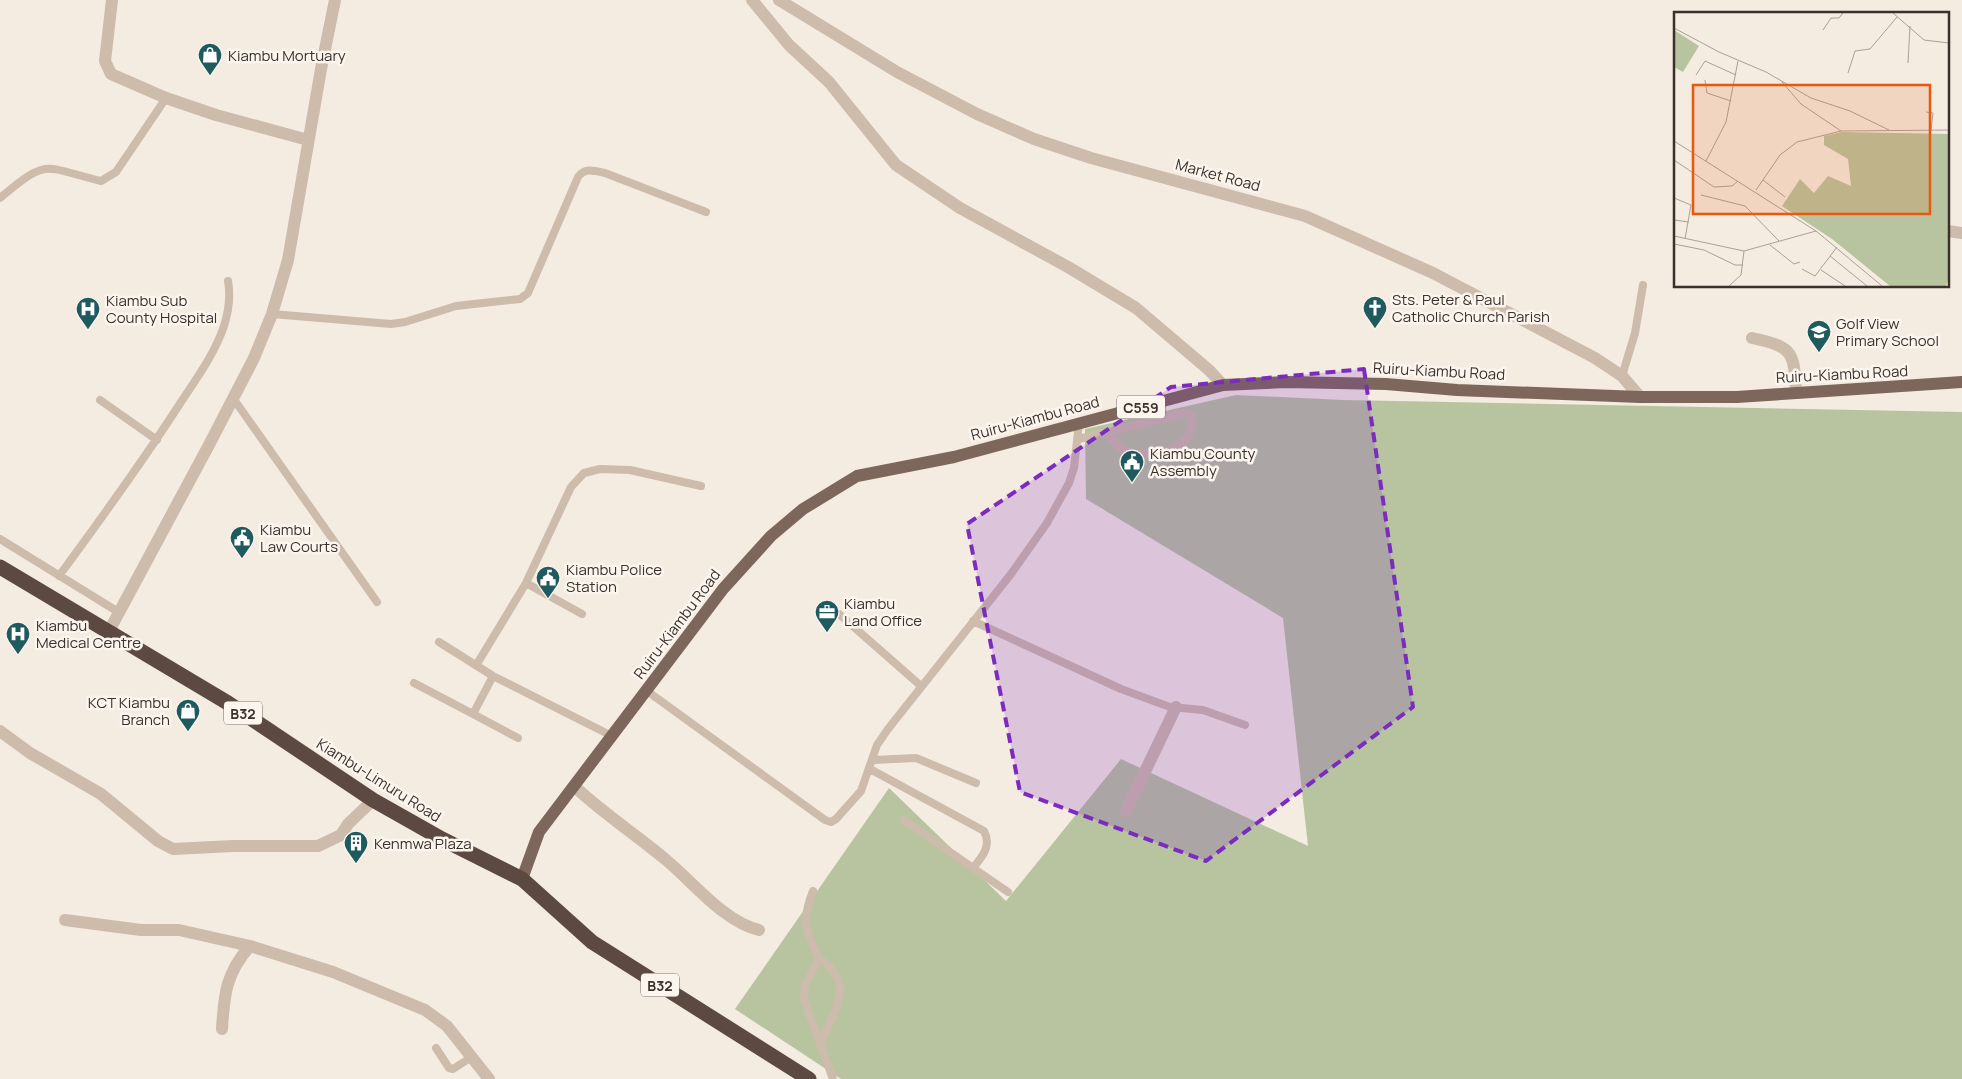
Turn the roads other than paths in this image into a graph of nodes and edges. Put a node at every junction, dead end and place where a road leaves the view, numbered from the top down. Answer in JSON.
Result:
{"nodes":[{"id":1,"x":112,"y":0,"type":"edge"},
{"id":2,"x":336,"y":0,"type":"edge"},
{"id":3,"x":752,"y":0,"type":"edge"},
{"id":4,"x":779,"y":0,"type":"edge"},
{"id":5,"x":166,"y":98,"type":"junction"},
{"id":6,"x":308,"y":140,"type":"junction"},
{"id":7,"x":1,"y":196,"type":"edge"},
{"id":8,"x":706,"y":212,"type":"dead end"},
{"id":9,"x":228,"y":281,"type":"dead end"},
{"id":10,"x":1643,"y":285,"type":"dead end"},
{"id":11,"x":272,"y":314,"type":"junction"},
{"id":12,"x":1752,"y":338,"type":"dead end"},
{"id":13,"x":1622,"y":376,"type":"junction"},
{"id":14,"x":1962,"y":382,"type":"edge"},
{"id":15,"x":1223,"y":385,"type":"junction"},
{"id":16,"x":1796,"y":393,"type":"junction"},
{"id":17,"x":1640,"y":397,"type":"junction"},
{"id":18,"x":233,"y":398,"type":"junction"},
{"id":19,"x":100,"y":400,"type":"dead end"},
{"id":20,"x":1079,"y":423,"type":"junction"},
{"id":21,"x":1106,"y":432,"type":"junction"},
{"id":22,"x":1079,"y":439,"type":"junction"},
{"id":23,"x":157,"y":440,"type":"junction"},
{"id":24,"x":701,"y":486,"type":"dead end"},
{"id":25,"x":0,"y":539,"type":"edge"},
{"id":26,"x":0,"y":567,"type":"edge"},
{"id":27,"x":59,"y":576,"type":"junction"},
{"id":28,"x":526,"y":583,"type":"junction"},
{"id":29,"x":377,"y":602,"type":"dead end"},
{"id":30,"x":120,"y":613,"type":"junction"},
{"id":31,"x":582,"y":614,"type":"dead end"},
{"id":32,"x":838,"y":614,"type":"dead end"},
{"id":33,"x":973,"y":621,"type":"junction"},
{"id":34,"x":108,"y":634,"type":"junction"},
{"id":35,"x":439,"y":642,"type":"dead end"},
{"id":36,"x":477,"y":664,"type":"junction"},
{"id":37,"x":493,"y":676,"type":"junction"},
{"id":38,"x":414,"y":683,"type":"dead end"},
{"id":39,"x":921,"y":686,"type":"junction"},
{"id":40,"x":647,"y":691,"type":"junction"},
{"id":41,"x":1176,"y":707,"type":"junction"},
{"id":42,"x":473,"y":714,"type":"junction"},
{"id":43,"x":1246,"y":725,"type":"dead end"},
{"id":44,"x":0,"y":731,"type":"edge"},
{"id":45,"x":612,"y":736,"type":"junction"},
{"id":46,"x":518,"y":738,"type":"dead end"},
{"id":47,"x":873,"y":760,"type":"junction"},
{"id":48,"x":870,"y":769,"type":"junction"},
{"id":49,"x":976,"y":783,"type":"dead end"},
{"id":50,"x":574,"y":787,"type":"junction"},
{"id":51,"x":373,"y":800,"type":"junction"},
{"id":52,"x":1126,"y":811,"type":"dead end"},
{"id":53,"x":904,"y":820,"type":"dead end"},
{"id":54,"x":973,"y":868,"type":"junction"},
{"id":55,"x":522,"y":879,"type":"junction"},
{"id":56,"x":813,"y":891,"type":"dead end"},
{"id":57,"x":1008,"y":892,"type":"dead end"},
{"id":58,"x":65,"y":920,"type":"dead end"},
{"id":59,"x":759,"y":930,"type":"dead end"},
{"id":60,"x":250,"y":946,"type":"junction"},
{"id":61,"x":819,"y":958,"type":"junction"},
{"id":62,"x":222,"y":1029,"type":"dead end"},
{"id":63,"x":821,"y":1042,"type":"junction"},
{"id":64,"x":436,"y":1048,"type":"dead end"},
{"id":65,"x":470,"y":1058,"type":"junction"},
{"id":66,"x":489,"y":1079,"type":"edge"},
{"id":67,"x":809,"y":1079,"type":"edge"},
{"id":68,"x":833,"y":1079,"type":"edge"}],
"edges":[{"from":1,"to":5,"type":"street"},
{"from":2,"to":6,"type":"street"},
{"from":3,"to":15,"type":"street"},
{"from":4,"to":13,"type":"street","name":"Market Road"},
{"from":5,"to":6,"type":"street"},
{"from":5,"to":7,"type":"lane"},
{"from":6,"to":11,"type":"street"},
{"from":8,"to":11,"type":"lane"},
{"from":9,"to":23,"type":"lane"},
{"from":10,"to":13,"type":"lane"},
{"from":11,"to":18,"type":"street"},
{"from":12,"to":16,"type":"street"},
{"from":13,"to":17,"type":"street","name":"Market Road"},
{"from":14,"to":16,"type":"main road","name":"Ruiru-Kiambu Road","number":"C559"},
{"from":15,"to":17,"type":"main road","name":"Ruiru-Kiambu Road","number":"C559"},
{"from":15,"to":20,"type":"main road","name":"Ruiru-Kiambu Road","number":"C559"},
{"from":16,"to":17,"type":"main road","name":"Ruiru-Kiambu Road","number":"C559"},
{"from":18,"to":29,"type":"lane"},
{"from":18,"to":30,"type":"street"},
{"from":19,"to":23,"type":"lane"},
{"from":20,"to":22,"type":"lane"},
{"from":20,"to":40,"type":"main road","name":"Ruiru-Kiambu Road","number":"C559"},
{"from":21,"to":21,"type":"lane"},
{"from":21,"to":22,"type":"lane"},
{"from":22,"to":33,"type":"lane"},
{"from":23,"to":27,"type":"lane"},
{"from":24,"to":28,"type":"lane"},
{"from":25,"to":27,"type":"lane"},
{"from":26,"to":34,"type":"highway","name":"Kiambu-Limuru Road","number":"B32"},
{"from":27,"to":30,"type":"lane"},
{"from":28,"to":31,"type":"lane"},
{"from":28,"to":36,"type":"lane"},
{"from":30,"to":34,"type":"street"},
{"from":32,"to":39,"type":"lane"},
{"from":33,"to":39,"type":"lane"},
{"from":33,"to":41,"type":"lane"},
{"from":34,"to":51,"type":"highway","name":"Kiambu-Limuru Road","number":"B32"},
{"from":35,"to":36,"type":"lane"},
{"from":36,"to":37,"type":"lane"},
{"from":37,"to":42,"type":"lane"},
{"from":37,"to":45,"type":"lane"},
{"from":38,"to":42,"type":"lane"},
{"from":39,"to":47,"type":"lane"},
{"from":40,"to":45,"type":"main road","name":"Ruiru-Kiambu Road","number":"C559"},
{"from":40,"to":48,"type":"lane"},
{"from":41,"to":43,"type":"lane"},
{"from":41,"to":52,"type":"street"},
{"from":42,"to":46,"type":"lane"},
{"from":44,"to":51,"type":"street"},
{"from":45,"to":50,"type":"main road","name":"Ruiru-Kiambu Road","number":"C559"},
{"from":47,"to":48,"type":"lane"},
{"from":47,"to":49,"type":"lane"},
{"from":48,"to":54,"type":"lane"},
{"from":50,"to":55,"type":"main road","name":"Ruiru-Kiambu Road","number":"C559"},
{"from":50,"to":59,"type":"street"},
{"from":51,"to":55,"type":"highway","name":"Kiambu-Limuru Road","number":"B32"},
{"from":53,"to":54,"type":"lane"},
{"from":54,"to":57,"type":"lane"},
{"from":55,"to":67,"type":"highway","name":"Kiambu-Limuru Road","number":"B32"},
{"from":56,"to":61,"type":"lane"},
{"from":58,"to":60,"type":"street"},
{"from":60,"to":62,"type":"street"},
{"from":60,"to":65,"type":"street"},
{"from":61,"to":63,"type":"lane"},
{"from":61,"to":63,"type":"lane"},
{"from":63,"to":68,"type":"lane"},
{"from":64,"to":65,"type":"lane"},
{"from":65,"to":66,"type":"street"}]}
